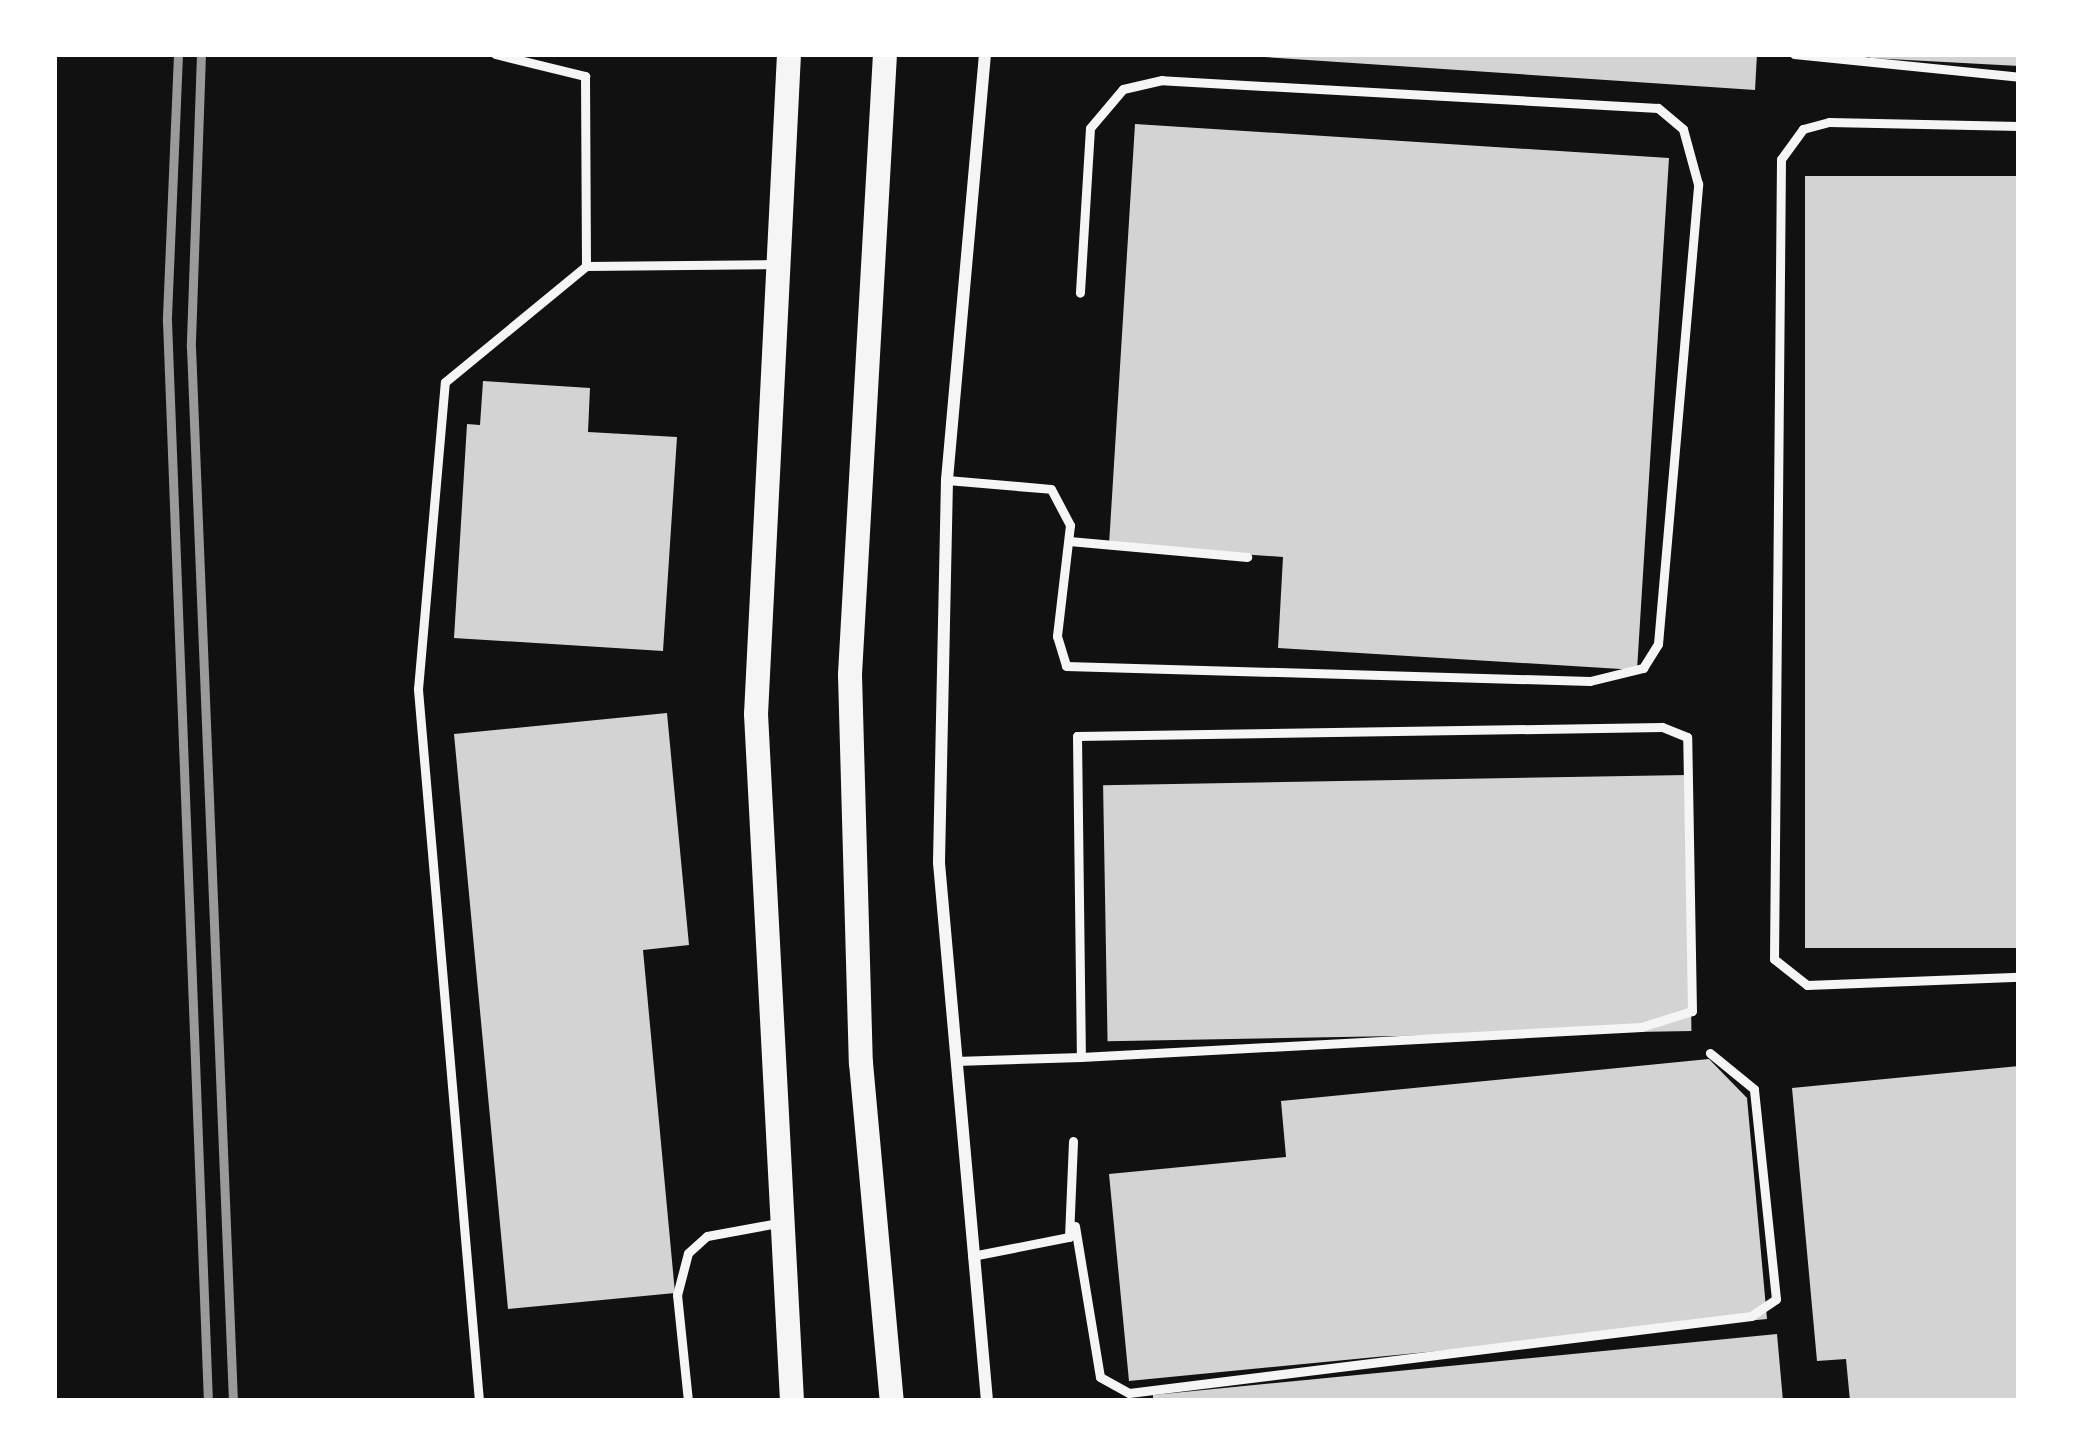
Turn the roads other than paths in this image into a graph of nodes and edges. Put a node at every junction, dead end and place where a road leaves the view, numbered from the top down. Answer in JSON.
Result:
{"nodes":[{"id":1,"x":495,"y":54,"type":"edge"},
{"id":2,"x":789,"y":54,"type":"edge"},
{"id":3,"x":885,"y":54,"type":"edge"},
{"id":4,"x":985,"y":54,"type":"edge"},
{"id":5,"x":1794,"y":54,"type":"edge"},
{"id":6,"x":2019,"y":76,"type":"edge"},
{"id":7,"x":2019,"y":125,"type":"edge"},
{"id":8,"x":775,"y":264,"type":"junction"},
{"id":9,"x":586,"y":266,"type":"junction"},
{"id":10,"x":1080,"y":292,"type":"dead end"},
{"id":11,"x":947,"y":480,"type":"junction"},
{"id":12,"x":1069,"y":541,"type":"junction"},
{"id":13,"x":1247,"y":557,"type":"dead end"},
{"id":14,"x":2019,"y":977,"type":"edge"},
{"id":15,"x":1709,"y":1053,"type":"dead end"},
{"id":16,"x":1081,"y":1057,"type":"junction"},
{"id":17,"x":954,"y":1061,"type":"junction"},
{"id":18,"x":1073,"y":1141,"type":"dead end"},
{"id":19,"x":784,"y":1222,"type":"junction"},
{"id":20,"x":1076,"y":1226,"type":"junction"},
{"id":21,"x":971,"y":1256,"type":"junction"},
{"id":22,"x":479,"y":1401,"type":"edge"},
{"id":23,"x":688,"y":1401,"type":"edge"},
{"id":24,"x":792,"y":1401,"type":"edge"},
{"id":25,"x":892,"y":1401,"type":"edge"},
{"id":26,"x":987,"y":1401,"type":"edge"}],
"edges":[{"from":1,"to":9,"type":"lane"},
{"from":2,"to":8,"type":"main road"},
{"from":3,"to":25,"type":"main road"},
{"from":4,"to":11,"type":"street"},
{"from":5,"to":6,"type":"lane"},
{"from":7,"to":14,"type":"lane"},
{"from":8,"to":9,"type":"lane"},
{"from":8,"to":19,"type":"main road"},
{"from":9,"to":22,"type":"lane"},
{"from":10,"to":12,"type":"lane"},
{"from":11,"to":12,"type":"lane"},
{"from":11,"to":17,"type":"street"},
{"from":12,"to":13,"type":"lane"},
{"from":15,"to":20,"type":"lane"},
{"from":16,"to":16,"type":"lane"},
{"from":16,"to":17,"type":"lane"},
{"from":17,"to":21,"type":"street"},
{"from":18,"to":20,"type":"lane"},
{"from":19,"to":23,"type":"lane"},
{"from":19,"to":24,"type":"main road"},
{"from":20,"to":21,"type":"lane"},
{"from":21,"to":26,"type":"street"}]}
